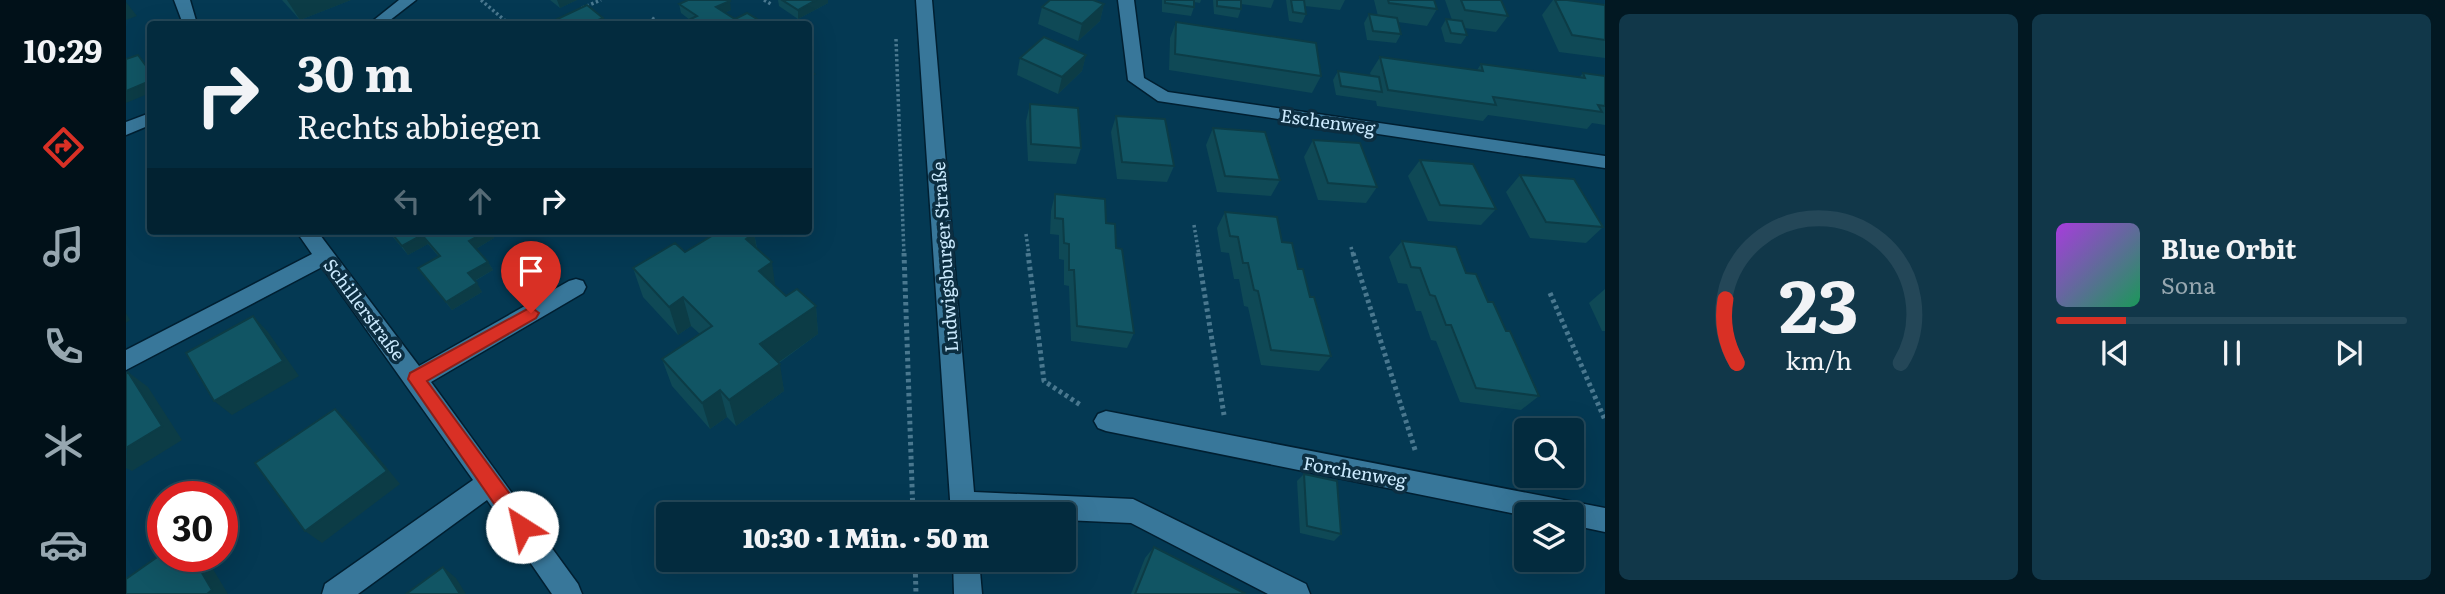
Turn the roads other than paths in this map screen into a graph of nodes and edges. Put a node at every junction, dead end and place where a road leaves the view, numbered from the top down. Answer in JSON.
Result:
{"nodes":[{"id":1,"x":182,"y":0,"type":"edge"},
{"id":2,"x":408,"y":0,"type":"edge"},
{"id":3,"x":924,"y":0,"type":"edge"},
{"id":4,"x":1126,"y":0,"type":"edge"},
{"id":5,"x":189,"y":21,"type":"edge"},
{"id":6,"x":380,"y":21,"type":"edge"},
{"id":7,"x":147,"y":120,"type":"edge"},
{"id":8,"x":126,"y":129,"type":"edge"},
{"id":9,"x":1605,"y":162,"type":"edge"},
{"id":10,"x":309,"y":235,"type":"edge"},
{"id":11,"x":326,"y":256,"type":"junction"},
{"id":12,"x":576,"y":287,"type":"dead end"},
{"id":13,"x":126,"y":361,"type":"edge"},
{"id":14,"x":416,"y":379,"type":"junction"},
{"id":15,"x":1106,"y":421,"type":"road end"},
{"id":16,"x":491,"y":482,"type":"junction"},
{"id":17,"x":962,"y":502,"type":"edge"},
{"id":18,"x":1076,"y":510,"type":"edge"},
{"id":19,"x":1605,"y":520,"type":"edge"},
{"id":20,"x":967,"y":572,"type":"edge"},
{"id":21,"x":335,"y":594,"type":"edge"},
{"id":22,"x":568,"y":594,"type":"edge"},
{"id":23,"x":968,"y":594,"type":"edge"},
{"id":24,"x":1296,"y":594,"type":"edge"}],
"edges":[{"from":1,"to":5,"type":"street"},
{"from":2,"to":6,"type":"street"},
{"from":3,"to":17,"type":"street","name":"Ludwigsburger Straße"},
{"from":4,"to":9,"type":"street","name":"Eschenweg"},
{"from":7,"to":8,"type":"street"},
{"from":10,"to":11,"type":"street","name":"Schillerstraße"},
{"from":11,"to":13,"type":"street"},
{"from":11,"to":14,"type":"street","name":"Schillerstraße"},
{"from":12,"to":14,"type":"street"},
{"from":14,"to":16,"type":"street","name":"Schillerstraße"},
{"from":15,"to":19,"type":"street","name":"Forchenweg"},
{"from":16,"to":21,"type":"street"},
{"from":16,"to":22,"type":"street","name":"Schillerstraße"},
{"from":18,"to":24,"type":"street"},
{"from":20,"to":23,"type":"street"}]}
